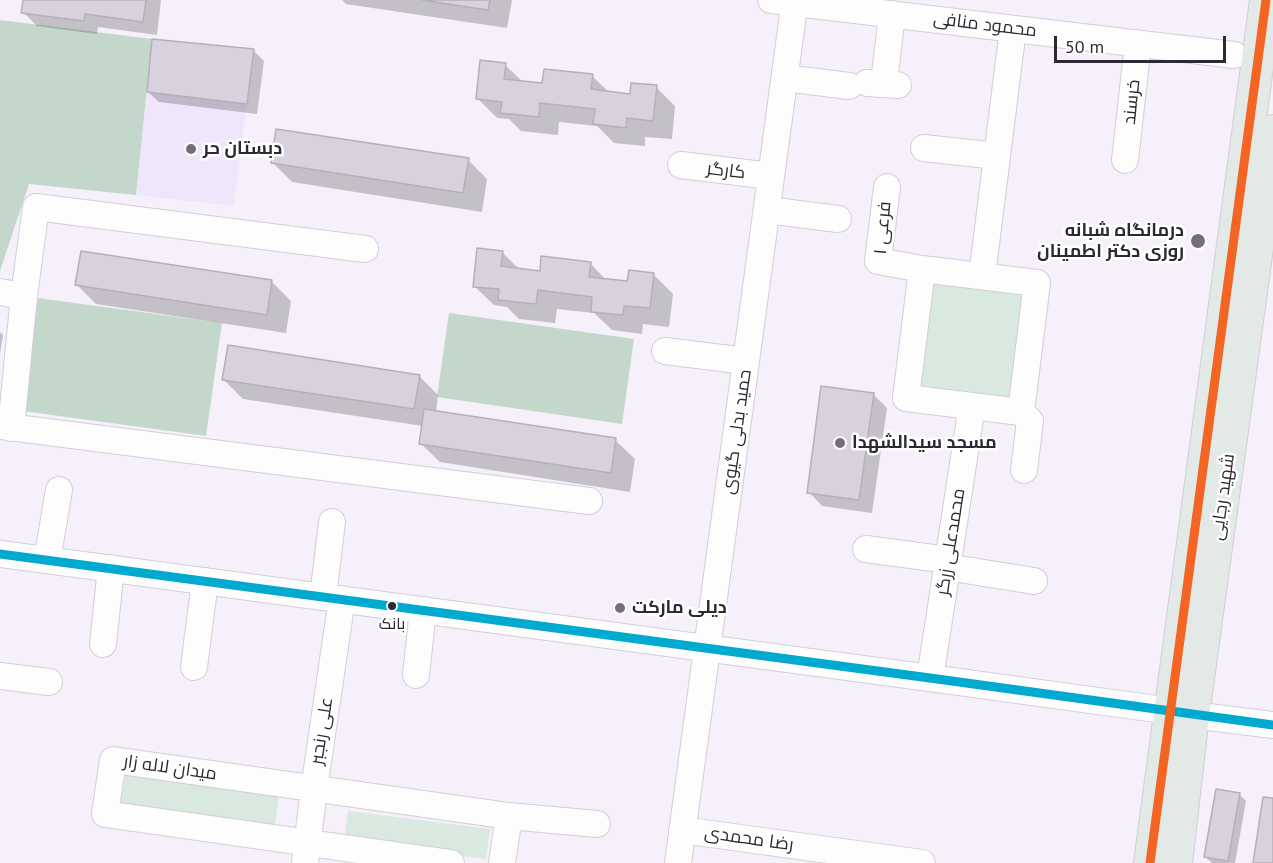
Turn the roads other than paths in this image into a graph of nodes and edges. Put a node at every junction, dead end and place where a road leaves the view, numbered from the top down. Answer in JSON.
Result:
{"nodes":[{"id":1,"x":1266,"y":0,"type":"edge"},
{"id":2,"x":787,"y":1,"type":"edge"},
{"id":3,"x":892,"y":14,"type":"junction"},
{"id":4,"x":1013,"y":29,"type":"junction"},
{"id":5,"x":1138,"y":44,"type":"junction"},
{"id":6,"x":1234,"y":56,"type":"dead end"},
{"id":7,"x":785,"y":78,"type":"junction"},
{"id":8,"x":1273,"y":131,"type":"edge"},
{"id":9,"x":924,"y":148,"type":"dead end"},
{"id":10,"x":997,"y":156,"type":"junction"},
{"id":11,"x":1125,"y":160,"type":"dead end"},
{"id":12,"x":681,"y":165,"type":"dead end"},
{"id":13,"x":771,"y":176,"type":"junction"},
{"id":14,"x":887,"y":188,"type":"dead end"},
{"id":15,"x":767,"y":210,"type":"junction"},
{"id":16,"x":838,"y":219,"type":"dead end"},
{"id":17,"x":365,"y":249,"type":"dead end"},
{"id":18,"x":1264,"y":261,"type":"edge"},
{"id":19,"x":922,"y":269,"type":"junction"},
{"id":20,"x":982,"y":276,"type":"junction"},
{"id":21,"x":12,"y":294,"type":"edge"},
{"id":22,"x":665,"y":351,"type":"dead end"},
{"id":23,"x":746,"y":361,"type":"junction"},
{"id":24,"x":972,"y":406,"type":"junction"},
{"id":25,"x":1021,"y":412,"type":"junction"},
{"id":26,"x":6,"y":427,"type":"edge"},
{"id":27,"x":1024,"y":470,"type":"dead end"},
{"id":28,"x":59,"y":490,"type":"dead end"},
{"id":29,"x":589,"y":501,"type":"dead end"},
{"id":30,"x":332,"y":522,"type":"dead end"},
{"id":31,"x":866,"y":549,"type":"dead end"},
{"id":32,"x":0,"y":554,"type":"edge"},
{"id":33,"x":47,"y":560,"type":"junction"},
{"id":34,"x":947,"y":564,"type":"junction"},
{"id":35,"x":111,"y":568,"type":"junction"},
{"id":36,"x":205,"y":581,"type":"junction"},
{"id":37,"x":1034,"y":581,"type":"dead end"},
{"id":38,"x":333,"y":598,"type":"junction"},
{"id":39,"x":423,"y":610,"type":"junction"},
{"id":40,"x":103,"y":644,"type":"dead end"},
{"id":41,"x":707,"y":648,"type":"junction"},
{"id":42,"x":194,"y":667,"type":"dead end"},
{"id":43,"x":416,"y":675,"type":"dead end"},
{"id":44,"x":0,"y":676,"type":"edge"},
{"id":45,"x":930,"y":678,"type":"junction"},
{"id":46,"x":49,"y":682,"type":"dead end"},
{"id":47,"x":1182,"y":713,"type":"junction"},
{"id":48,"x":1273,"y":725,"type":"edge"},
{"id":49,"x":314,"y":789,"type":"junction"},
{"id":50,"x":509,"y":816,"type":"junction"},
{"id":51,"x":597,"y":824,"type":"dead end"},
{"id":52,"x":682,"y":830,"type":"junction"},
{"id":53,"x":307,"y":853,"type":"edge"},
{"id":54,"x":802,"y":855,"type":"edge"},
{"id":55,"x":451,"y":863,"type":"edge"},
{"id":56,"x":502,"y":863,"type":"edge"},
{"id":57,"x":678,"y":863,"type":"edge"},
{"id":58,"x":922,"y":863,"type":"edge"},
{"id":59,"x":1150,"y":863,"type":"edge"},
{"id":60,"x":1176,"y":863,"type":"edge"}],
"edges":[{"from":1,"to":47,"type":"main road","name":"شهید رجایی"},
{"from":2,"to":3,"type":"street","name":"محمود منافی"},
{"from":2,"to":7,"type":"street","name":"حمید بدلی گیوی"},
{"from":3,"to":4,"type":"street","name":"محمود منافی"},
{"from":3,"to":7,"type":"street"},
{"from":4,"to":5,"type":"street","name":"محمود منافی"},
{"from":4,"to":10,"type":"street"},
{"from":5,"to":6,"type":"street","name":"محمود منافی"},
{"from":5,"to":11,"type":"street","name":"خرسند"},
{"from":7,"to":13,"type":"street","name":"حمید بدلی گیوی"},
{"from":8,"to":18,"type":"main road","name":"شهید رجایی"},
{"from":9,"to":10,"type":"street"},
{"from":10,"to":20,"type":"street"},
{"from":12,"to":13,"type":"street","name":"کارگر"},
{"from":13,"to":15,"type":"street","name":"حمید بدلی گیوی"},
{"from":14,"to":19,"type":"street","name":"فرعی ۱"},
{"from":15,"to":16,"type":"street"},
{"from":15,"to":23,"type":"street","name":"حمید بدلی گیوی"},
{"from":17,"to":21,"type":"street"},
{"from":18,"to":47,"type":"main road","name":"شهید رجایی"},
{"from":19,"to":20,"type":"street"},
{"from":19,"to":24,"type":"street"},
{"from":20,"to":25,"type":"street"},
{"from":21,"to":26,"type":"street"},
{"from":22,"to":23,"type":"street"},
{"from":23,"to":41,"type":"street","name":"حمید بدلی گیوی"},
{"from":24,"to":25,"type":"street"},
{"from":24,"to":34,"type":"street","name":"محمدعلی زرگر"},
{"from":25,"to":27,"type":"street"},
{"from":26,"to":29,"type":"street"},
{"from":28,"to":33,"type":"street"},
{"from":30,"to":38,"type":"street","name":"علی رنجبر"},
{"from":31,"to":34,"type":"street"},
{"from":32,"to":33,"type":"street"},
{"from":33,"to":35,"type":"street"},
{"from":34,"to":37,"type":"street"},
{"from":34,"to":45,"type":"street","name":"محمدعلی زرگر"},
{"from":35,"to":36,"type":"street"},
{"from":35,"to":40,"type":"street"},
{"from":36,"to":38,"type":"street"},
{"from":36,"to":42,"type":"street"},
{"from":38,"to":39,"type":"street"},
{"from":38,"to":49,"type":"street","name":"علی رنجبر"},
{"from":39,"to":41,"type":"street"},
{"from":39,"to":43,"type":"street"},
{"from":41,"to":45,"type":"street"},
{"from":41,"to":52,"type":"street","name":"حمید بدلی گیوی"},
{"from":44,"to":46,"type":"street"},
{"from":45,"to":47,"type":"street"},
{"from":47,"to":48,"type":"street"},
{"from":47,"to":59,"type":"main road","name":"شهید رجایی"},
{"from":47,"to":60,"type":"main road","name":"شهید رجایی"},
{"from":49,"to":50,"type":"street","name":"میدان لاله زار"},
{"from":49,"to":53,"type":"street","name":"علی رنجبر"},
{"from":49,"to":53,"type":"street","name":"میدان لاله زار"},
{"from":50,"to":51,"type":"street","name":"میدان لاله زار"},
{"from":50,"to":56,"type":"street"},
{"from":52,"to":54,"type":"street","name":"رضا محمدی"},
{"from":52,"to":57,"type":"street","name":"حمید بدلی گیوی"},
{"from":53,"to":55,"type":"street","name":"میدان لاله زار"},
{"from":54,"to":58,"type":"street","name":"رضا محمدی"}]}
